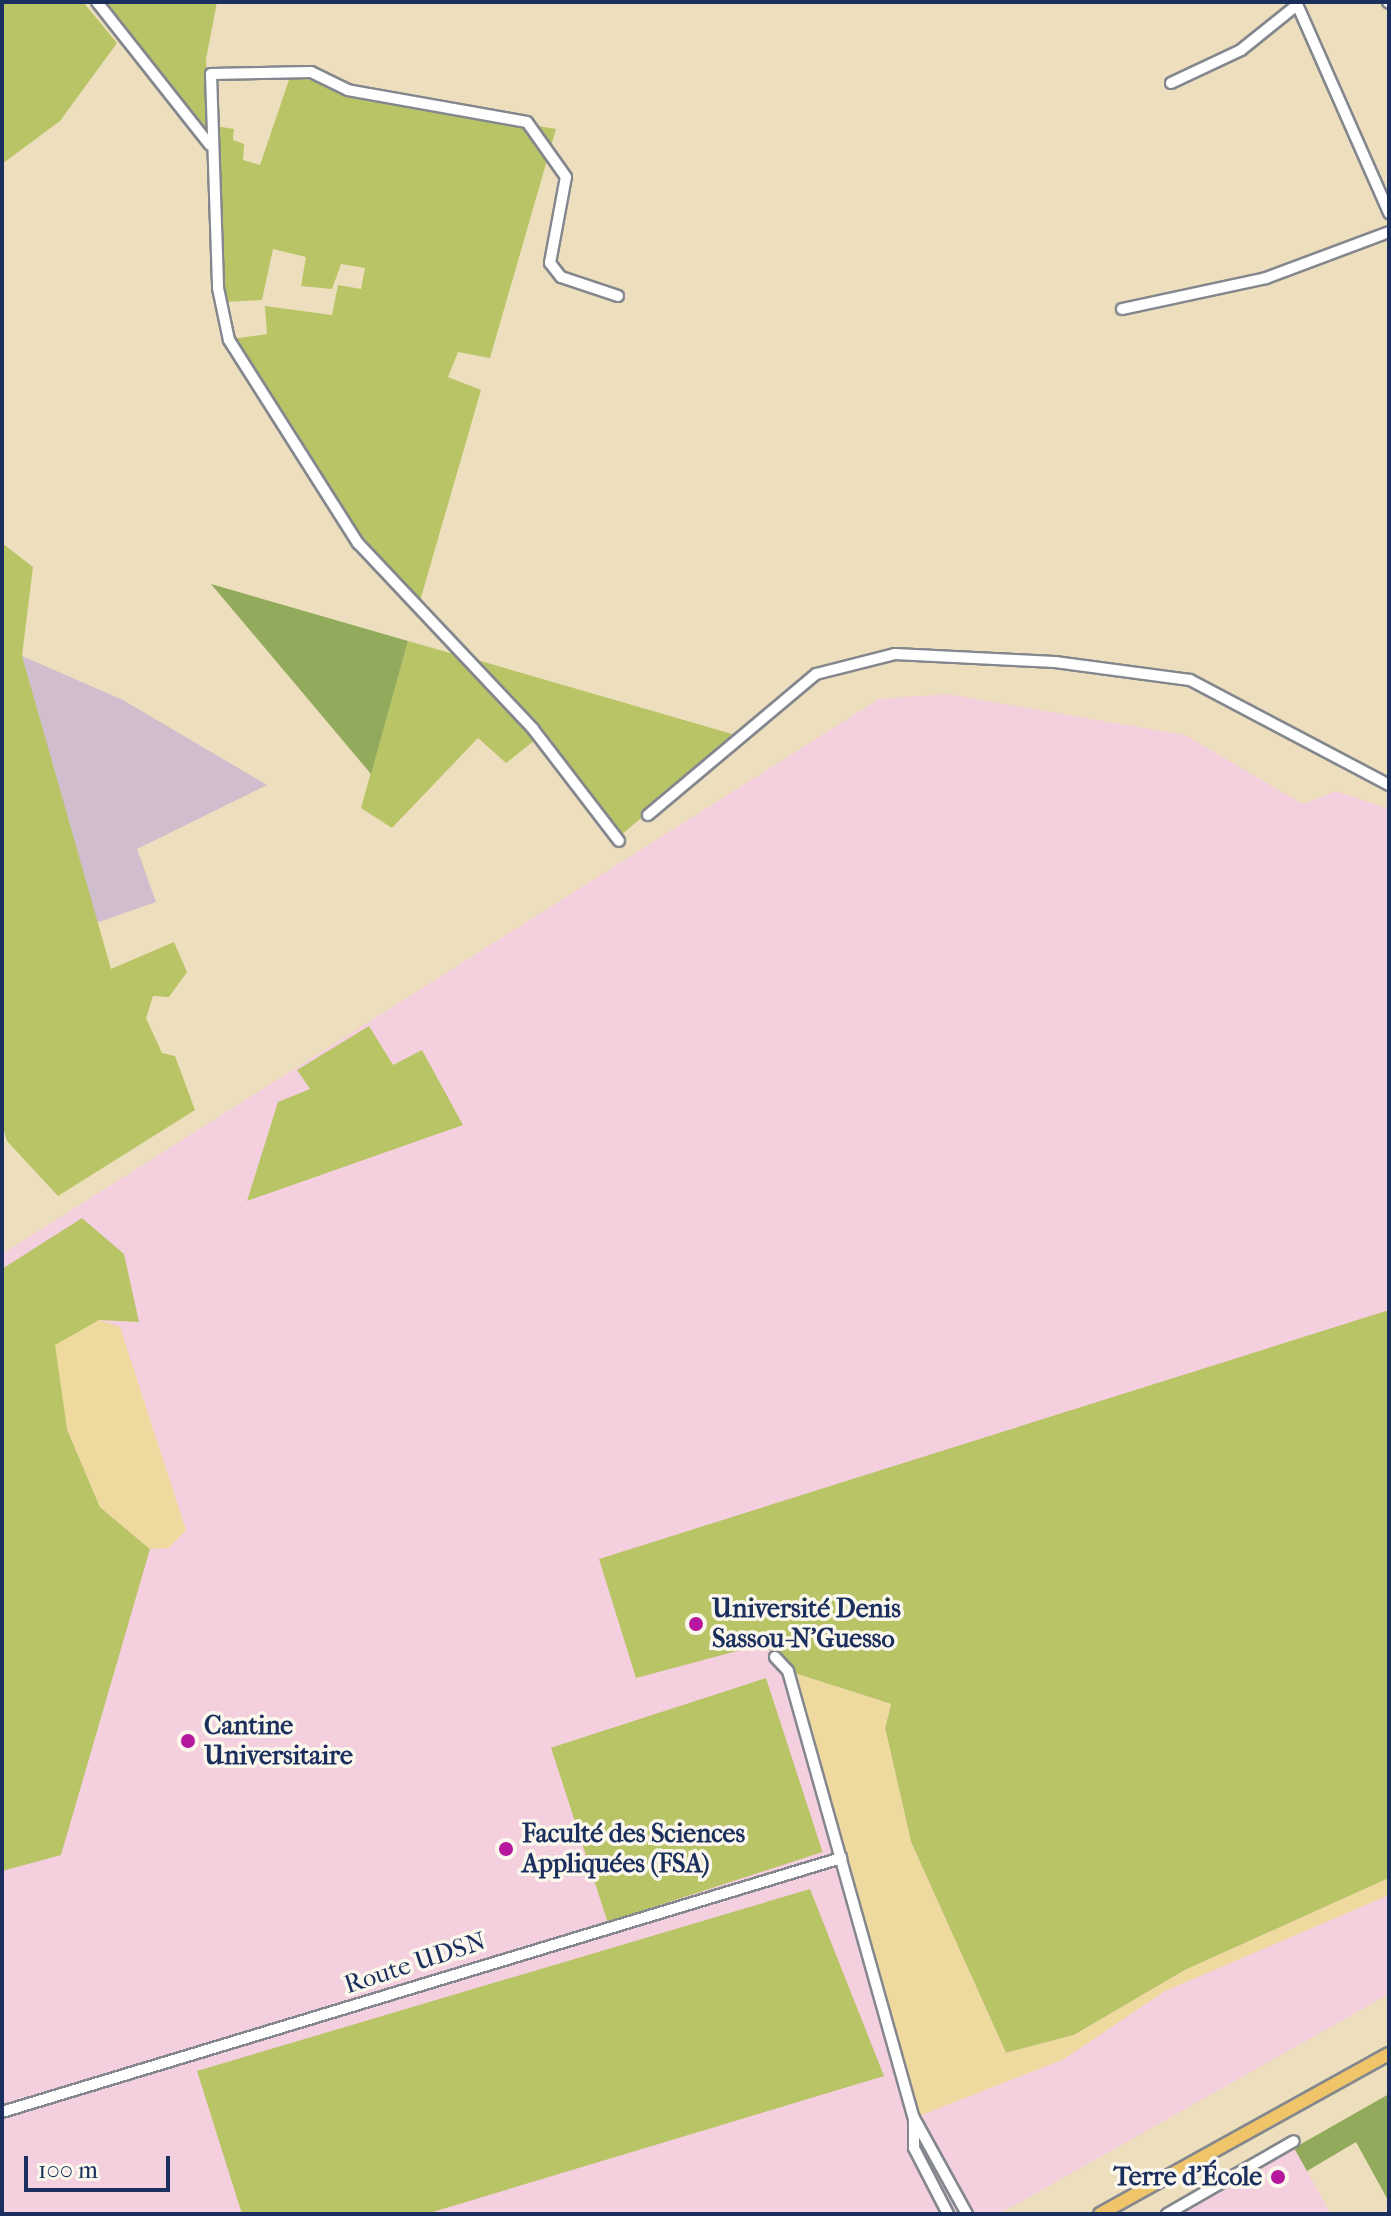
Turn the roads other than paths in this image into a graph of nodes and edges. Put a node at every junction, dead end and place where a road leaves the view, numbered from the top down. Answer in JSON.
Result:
{"nodes":[{"id":1,"x":97,"y":2,"type":"edge"},
{"id":2,"x":1297,"y":3,"type":"edge"},
{"id":3,"x":1171,"y":83,"type":"dead end"},
{"id":4,"x":210,"y":145,"type":"junction"},
{"id":5,"x":1389,"y":213,"type":"edge"},
{"id":6,"x":1389,"y":232,"type":"edge"},
{"id":7,"x":618,"y":296,"type":"dead end"},
{"id":8,"x":1122,"y":309,"type":"dead end"},
{"id":9,"x":1389,"y":785,"type":"edge"},
{"id":10,"x":648,"y":815,"type":"dead end"},
{"id":11,"x":619,"y":841,"type":"dead end"},
{"id":12,"x":775,"y":1657,"type":"dead end"},
{"id":13,"x":841,"y":1858,"type":"junction"},
{"id":14,"x":1389,"y":2054,"type":"edge"},
{"id":15,"x":2,"y":2112,"type":"edge"},
{"id":16,"x":914,"y":2118,"type":"junction"},
{"id":17,"x":1294,"y":2141,"type":"dead end"},
{"id":18,"x":948,"y":2214,"type":"edge"},
{"id":19,"x":967,"y":2214,"type":"edge"},
{"id":20,"x":1100,"y":2214,"type":"edge"},
{"id":21,"x":1167,"y":2214,"type":"edge"}],
"edges":[{"from":1,"to":4,"type":"street"},
{"from":2,"to":3,"type":"street"},
{"from":2,"to":5,"type":"street"},
{"from":4,"to":7,"type":"street"},
{"from":4,"to":11,"type":"street"},
{"from":6,"to":8,"type":"street"},
{"from":9,"to":10,"type":"street"},
{"from":12,"to":13,"type":"street"},
{"from":13,"to":15,"type":"street","name":"Route UDSN"},
{"from":13,"to":16,"type":"street"},
{"from":14,"to":20,"type":"main road"},
{"from":16,"to":18,"type":"street"},
{"from":16,"to":19,"type":"street"},
{"from":17,"to":21,"type":"street"}]}
